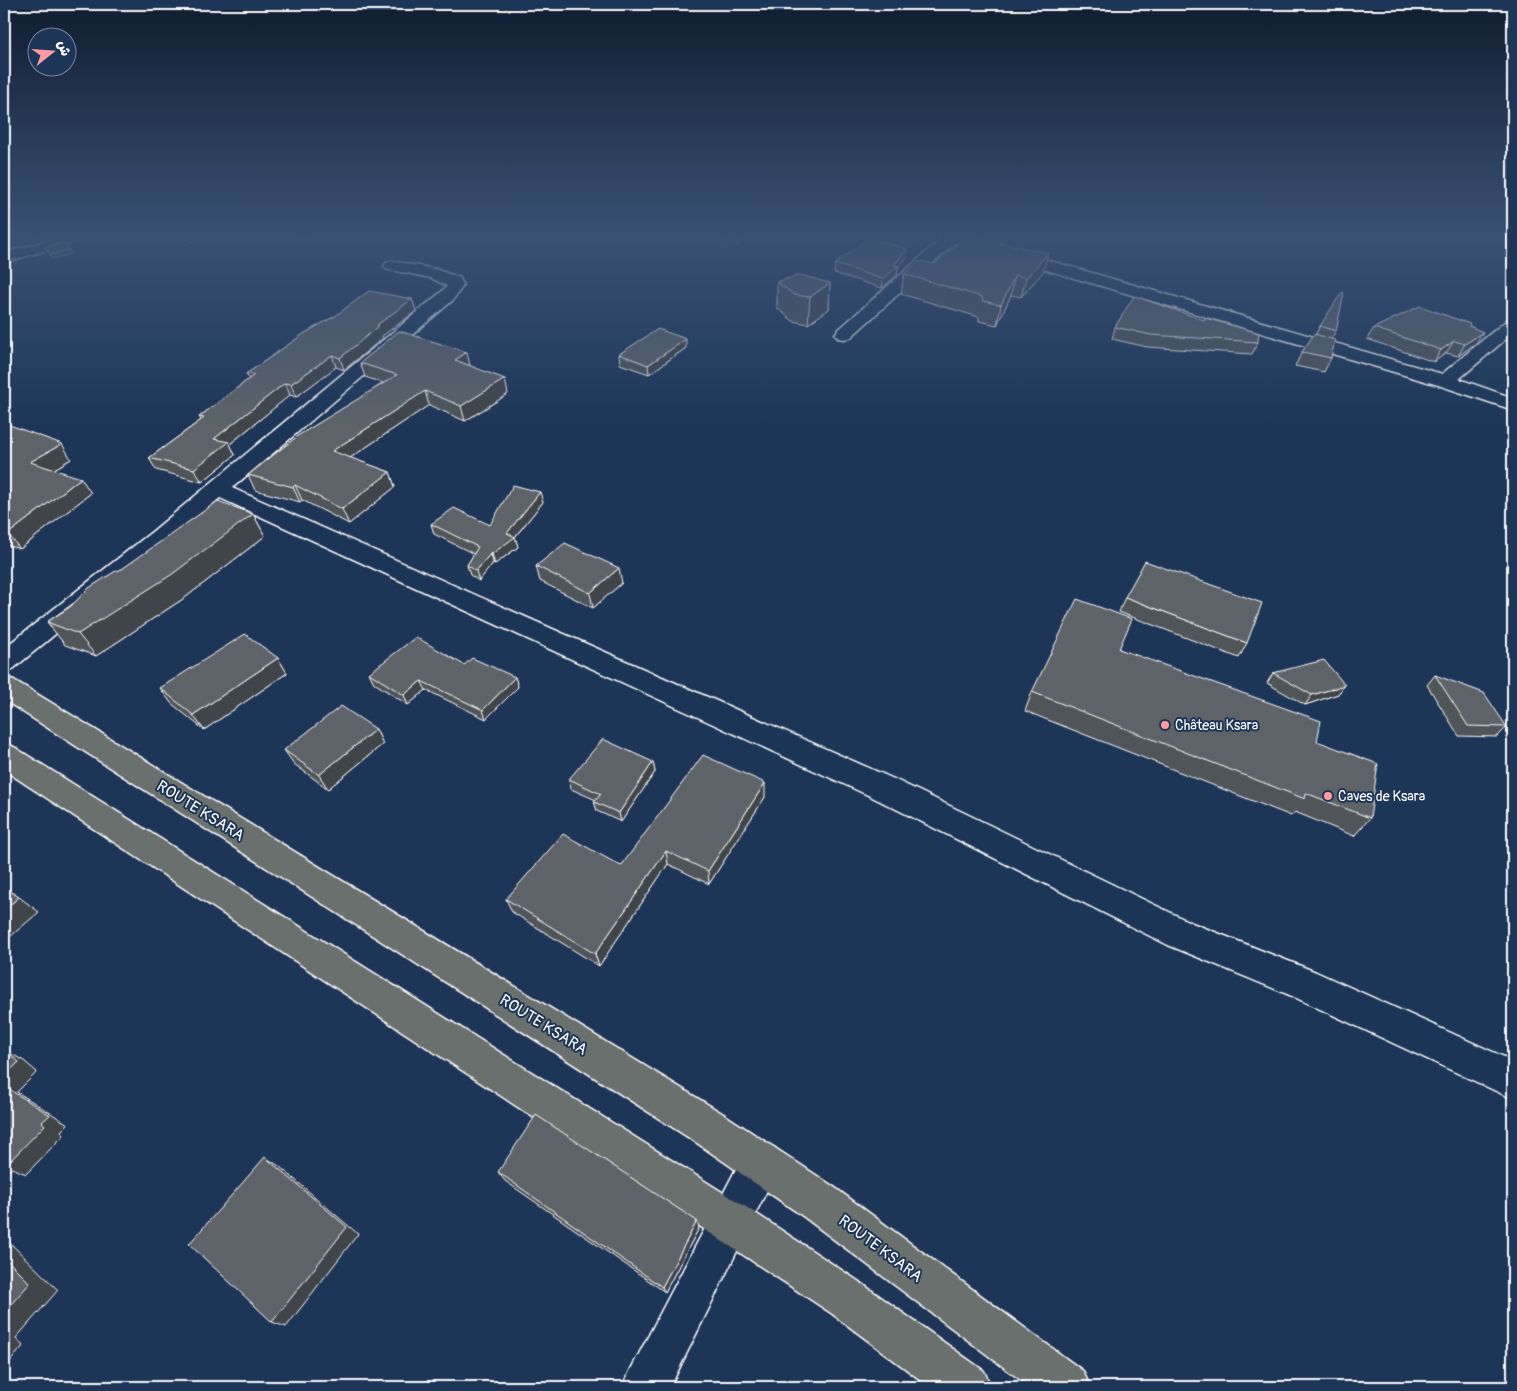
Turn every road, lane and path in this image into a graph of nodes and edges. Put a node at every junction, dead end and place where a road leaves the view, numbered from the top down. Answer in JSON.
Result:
{"nodes":[{"id":1,"x":445,"y":299,"type":"edge"},
{"id":2,"x":881,"y":299,"type":"edge"},
{"id":3,"x":1164,"y":299,"type":"edge"},
{"id":4,"x":1513,"y":324,"type":"edge"},
{"id":5,"x":844,"y":334,"type":"dead end"},
{"id":6,"x":1445,"y":381,"type":"junction"},
{"id":7,"x":1513,"y":404,"type":"edge"},
{"id":8,"x":217,"y":489,"type":"junction"},
{"id":9,"x":4,"y":662,"type":"edge"},
{"id":10,"x":4,"y":687,"type":"edge"},
{"id":11,"x":4,"y":755,"type":"edge"},
{"id":12,"x":1513,"y":1080,"type":"edge"},
{"id":13,"x":761,"y":1162,"type":"junction"},
{"id":14,"x":731,"y":1222,"type":"junction"},
{"id":15,"x":646,"y":1387,"type":"edge"},
{"id":16,"x":968,"y":1387,"type":"edge"},
{"id":17,"x":1067,"y":1387,"type":"edge"}],
"edges":[{"from":1,"to":8,"type":"street"},
{"from":2,"to":5,"type":"street"},
{"from":3,"to":6,"type":"street"},
{"from":4,"to":6,"type":"street"},
{"from":6,"to":7,"type":"street"},
{"from":8,"to":9,"type":"street"},
{"from":8,"to":12,"type":"street"},
{"from":10,"to":13,"type":"main road","name":"ROUTE KSARA"},
{"from":11,"to":14,"type":"main road"},
{"from":13,"to":14,"type":"street"},
{"from":13,"to":17,"type":"main road","name":"ROUTE KSARA"},
{"from":14,"to":15,"type":"street"},
{"from":14,"to":16,"type":"main road"}]}
